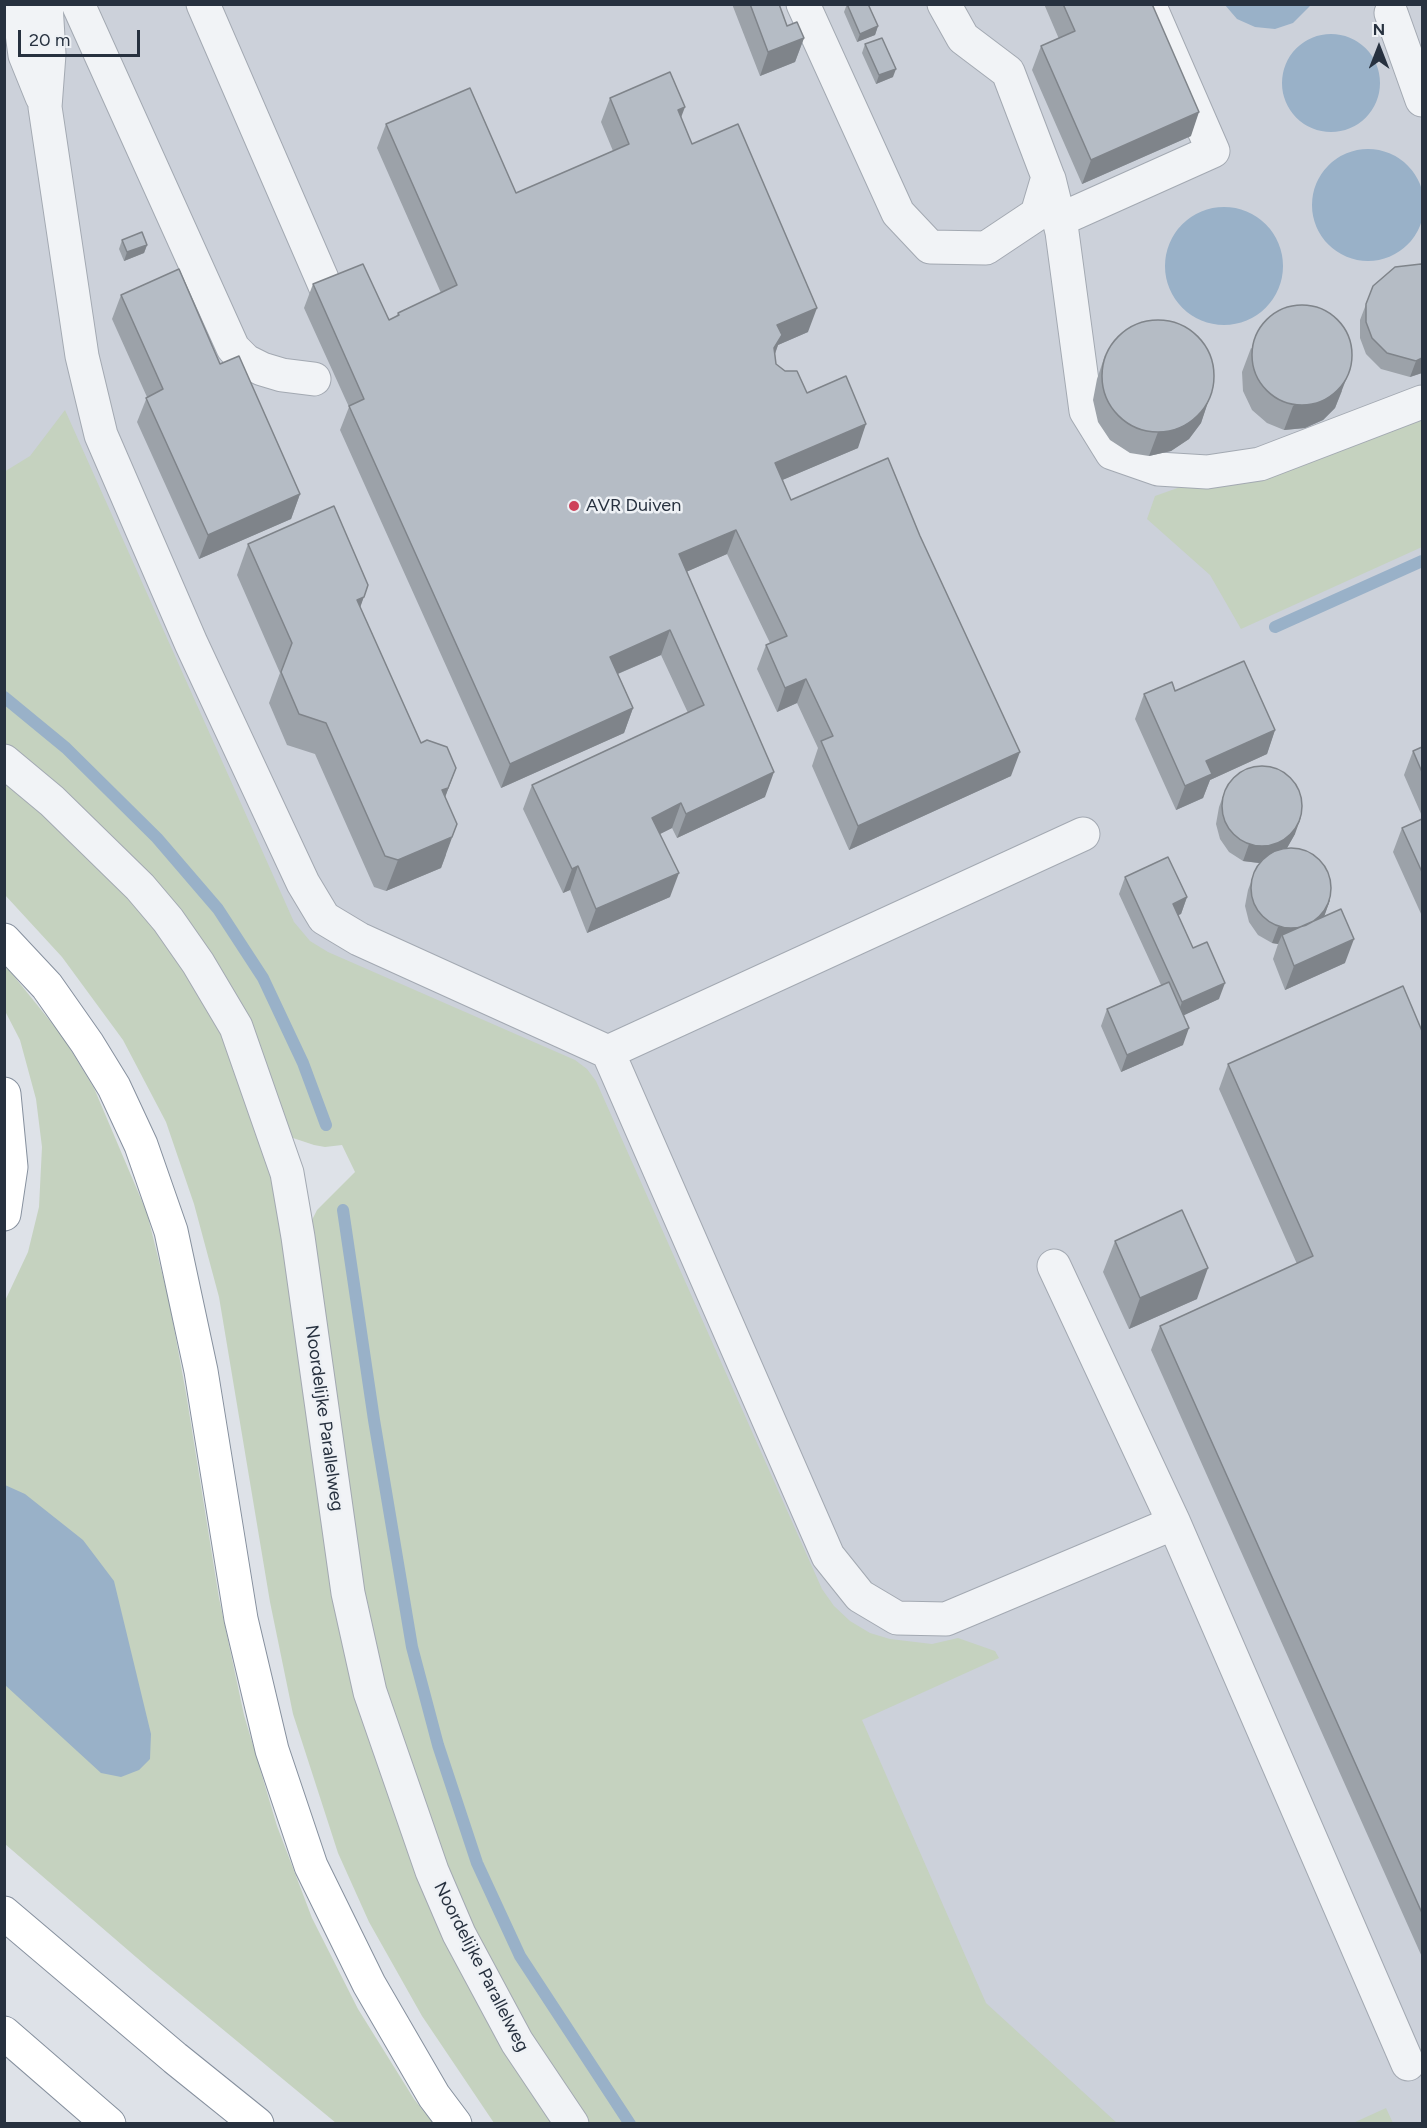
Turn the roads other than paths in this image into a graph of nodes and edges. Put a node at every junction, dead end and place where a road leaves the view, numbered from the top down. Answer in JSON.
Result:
{"nodes":[{"id":1,"x":18,"y":4,"type":"edge"},
{"id":2,"x":46,"y":4,"type":"edge"},
{"id":3,"x":78,"y":4,"type":"edge"},
{"id":4,"x":203,"y":4,"type":"edge"},
{"id":5,"x":803,"y":4,"type":"edge"},
{"id":6,"x":944,"y":4,"type":"edge"},
{"id":7,"x":1149,"y":4,"type":"edge"},
{"id":8,"x":1397,"y":7,"type":"edge"},
{"id":9,"x":1422,"y":100,"type":"edge"},
{"id":10,"x":45,"y":107,"type":"junction"},
{"id":11,"x":1048,"y":177,"type":"junction"},
{"id":12,"x":1059,"y":220,"type":"junction"},
{"id":13,"x":326,"y":288,"type":"edge"},
{"id":14,"x":314,"y":379,"type":"dead end"},
{"id":15,"x":1422,"y":402,"type":"edge"},
{"id":16,"x":4,"y":761,"type":"edge"},
{"id":17,"x":1083,"y":834,"type":"dead end"},
{"id":18,"x":4,"y":940,"type":"edge"},
{"id":19,"x":608,"y":1052,"type":"junction"},
{"id":20,"x":4,"y":1094,"type":"edge"},
{"id":21,"x":4,"y":1214,"type":"edge"},
{"id":22,"x":1054,"y":1266,"type":"dead end"},
{"id":23,"x":1174,"y":1523,"type":"junction"},
{"id":24,"x":4,"y":1913,"type":"edge"},
{"id":25,"x":4,"y":2033,"type":"edge"},
{"id":26,"x":1408,"y":2064,"type":"dead end"},
{"id":27,"x":109,"y":2124,"type":"edge"},
{"id":28,"x":257,"y":2124,"type":"edge"},
{"id":29,"x":455,"y":2124,"type":"edge"},
{"id":30,"x":572,"y":2124,"type":"edge"}],
"edges":[{"from":1,"to":10,"type":"street"},
{"from":2,"to":10,"type":"street"},
{"from":3,"to":14,"type":"street"},
{"from":4,"to":13,"type":"street"},
{"from":5,"to":11,"type":"street"},
{"from":6,"to":11,"type":"street"},
{"from":7,"to":12,"type":"street"},
{"from":8,"to":9,"type":"street"},
{"from":10,"to":19,"type":"street"},
{"from":11,"to":12,"type":"street"},
{"from":12,"to":15,"type":"street"},
{"from":16,"to":30,"type":"street","name":"Noordelijke Parallelweg"},
{"from":17,"to":19,"type":"street"},
{"from":18,"to":29,"type":"highway"},
{"from":19,"to":23,"type":"street"},
{"from":20,"to":21,"type":"highway"},
{"from":22,"to":23,"type":"street"},
{"from":23,"to":26,"type":"street"},
{"from":24,"to":28,"type":"highway"},
{"from":25,"to":27,"type":"highway"}]}
